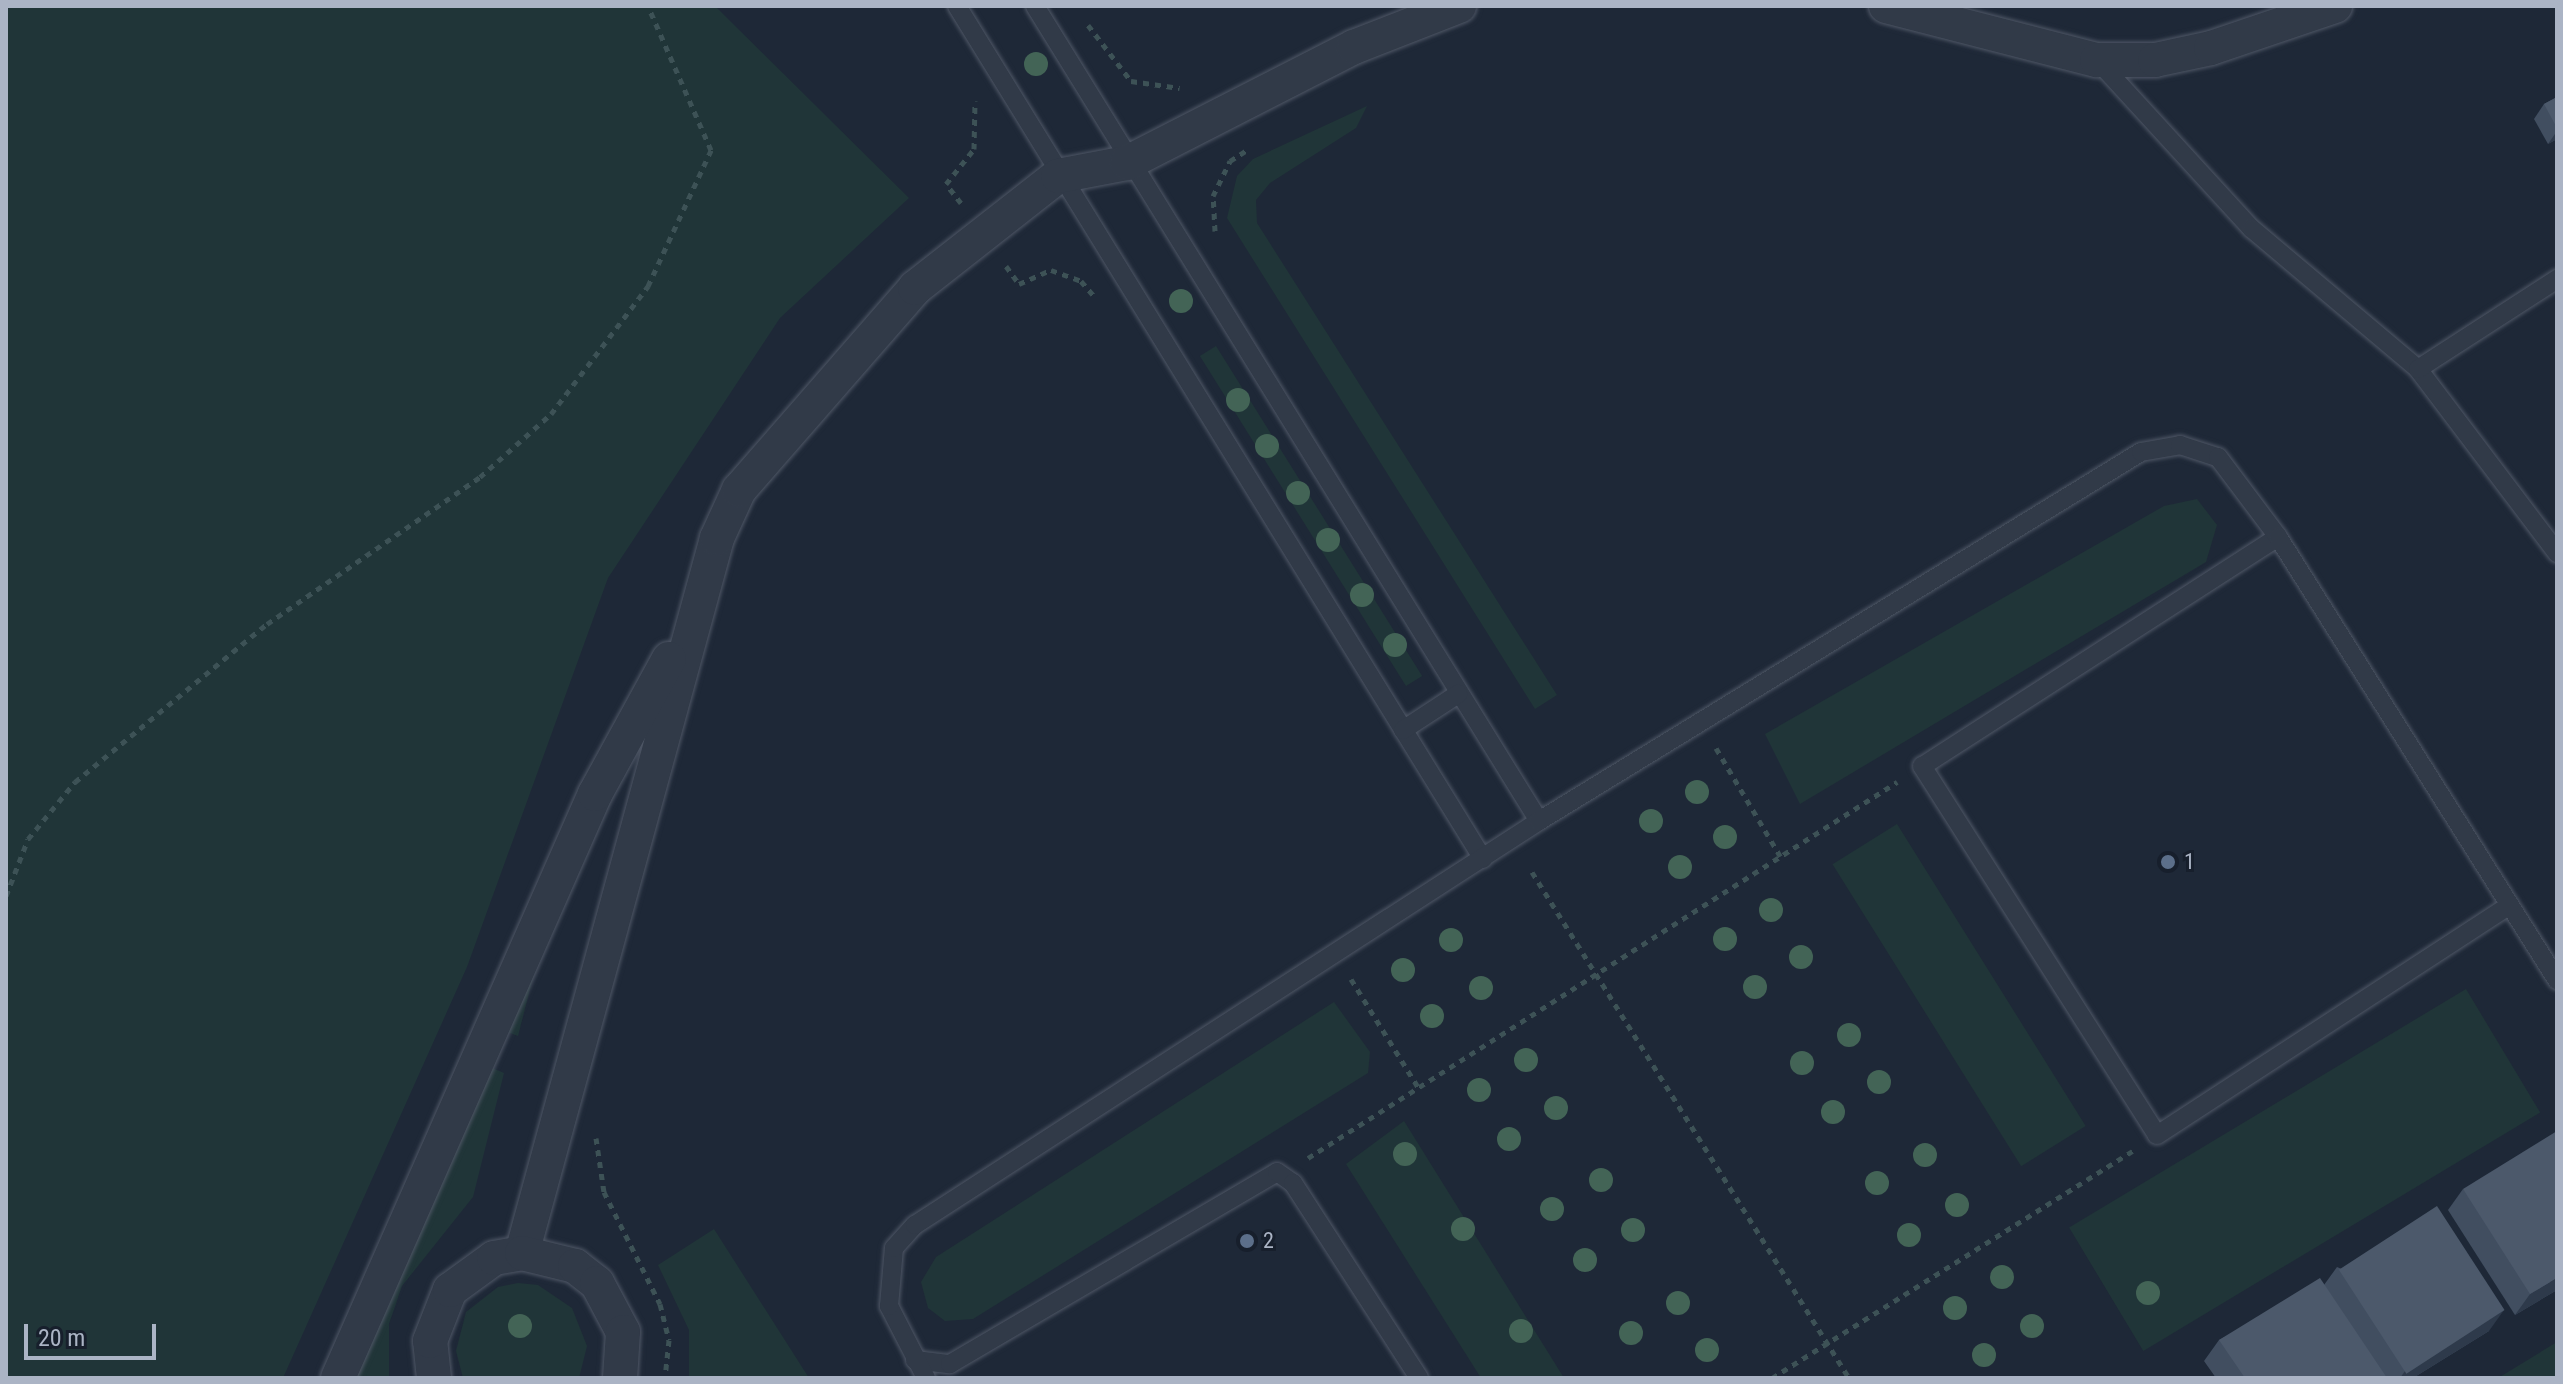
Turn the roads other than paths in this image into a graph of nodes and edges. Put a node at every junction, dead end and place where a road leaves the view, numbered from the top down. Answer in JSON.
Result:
{"nodes":[{"id":1,"x":957,"y":6,"type":"edge"},
{"id":2,"x":1035,"y":6,"type":"edge"},
{"id":3,"x":1459,"y":6,"type":"edge"},
{"id":4,"x":1886,"y":6,"type":"edge"},
{"id":5,"x":2335,"y":6,"type":"edge"},
{"id":6,"x":2097,"y":60,"type":"junction"},
{"id":7,"x":1127,"y":163,"type":"junction"},
{"id":8,"x":1058,"y":176,"type":"junction"},
{"id":9,"x":2557,"y":279,"type":"edge"},
{"id":10,"x":2418,"y":369,"type":"junction"},
{"id":11,"x":2278,"y":537,"type":"junction"},
{"id":12,"x":2557,"y":553,"type":"edge"},
{"id":13,"x":698,"y":606,"type":"junction"},
{"id":14,"x":1458,"y":694,"type":"junction"},
{"id":15,"x":1403,"y":730,"type":"junction"},
{"id":16,"x":1539,"y":821,"type":"junction"},
{"id":17,"x":1483,"y":859,"type":"junction"},
{"id":18,"x":2510,"y":905,"type":"junction"},
{"id":19,"x":2557,"y":980,"type":"edge"},
{"id":20,"x":522,"y":1253,"type":"junction"},
{"id":21,"x":915,"y":1360,"type":"junction"},
{"id":22,"x":338,"y":1378,"type":"edge"},
{"id":23,"x":434,"y":1378,"type":"edge"},
{"id":24,"x":620,"y":1378,"type":"edge"},
{"id":25,"x":926,"y":1378,"type":"edge"},
{"id":26,"x":1419,"y":1378,"type":"edge"}],
"edges":[{"from":1,"to":8,"type":"lane"},
{"from":2,"to":7,"type":"lane"},
{"from":3,"to":7,"type":"street"},
{"from":4,"to":6,"type":"street"},
{"from":5,"to":6,"type":"street"},
{"from":6,"to":10,"type":"lane"},
{"from":7,"to":8,"type":"street"},
{"from":7,"to":14,"type":"lane"},
{"from":8,"to":13,"type":"street"},
{"from":8,"to":15,"type":"lane"},
{"from":9,"to":10,"type":"lane"},
{"from":10,"to":12,"type":"lane"},
{"from":11,"to":16,"type":"lane"},
{"from":11,"to":18,"type":"lane"},
{"from":11,"to":18,"type":"lane"},
{"from":13,"to":20,"type":"street"},
{"from":13,"to":22,"type":"street"},
{"from":14,"to":15,"type":"lane"},
{"from":14,"to":16,"type":"lane"},
{"from":15,"to":17,"type":"lane"},
{"from":16,"to":17,"type":"lane"},
{"from":17,"to":21,"type":"lane"},
{"from":18,"to":19,"type":"lane"},
{"from":20,"to":23,"type":"street"},
{"from":20,"to":24,"type":"street"},
{"from":21,"to":25,"type":"lane"},
{"from":21,"to":26,"type":"lane"}]}
